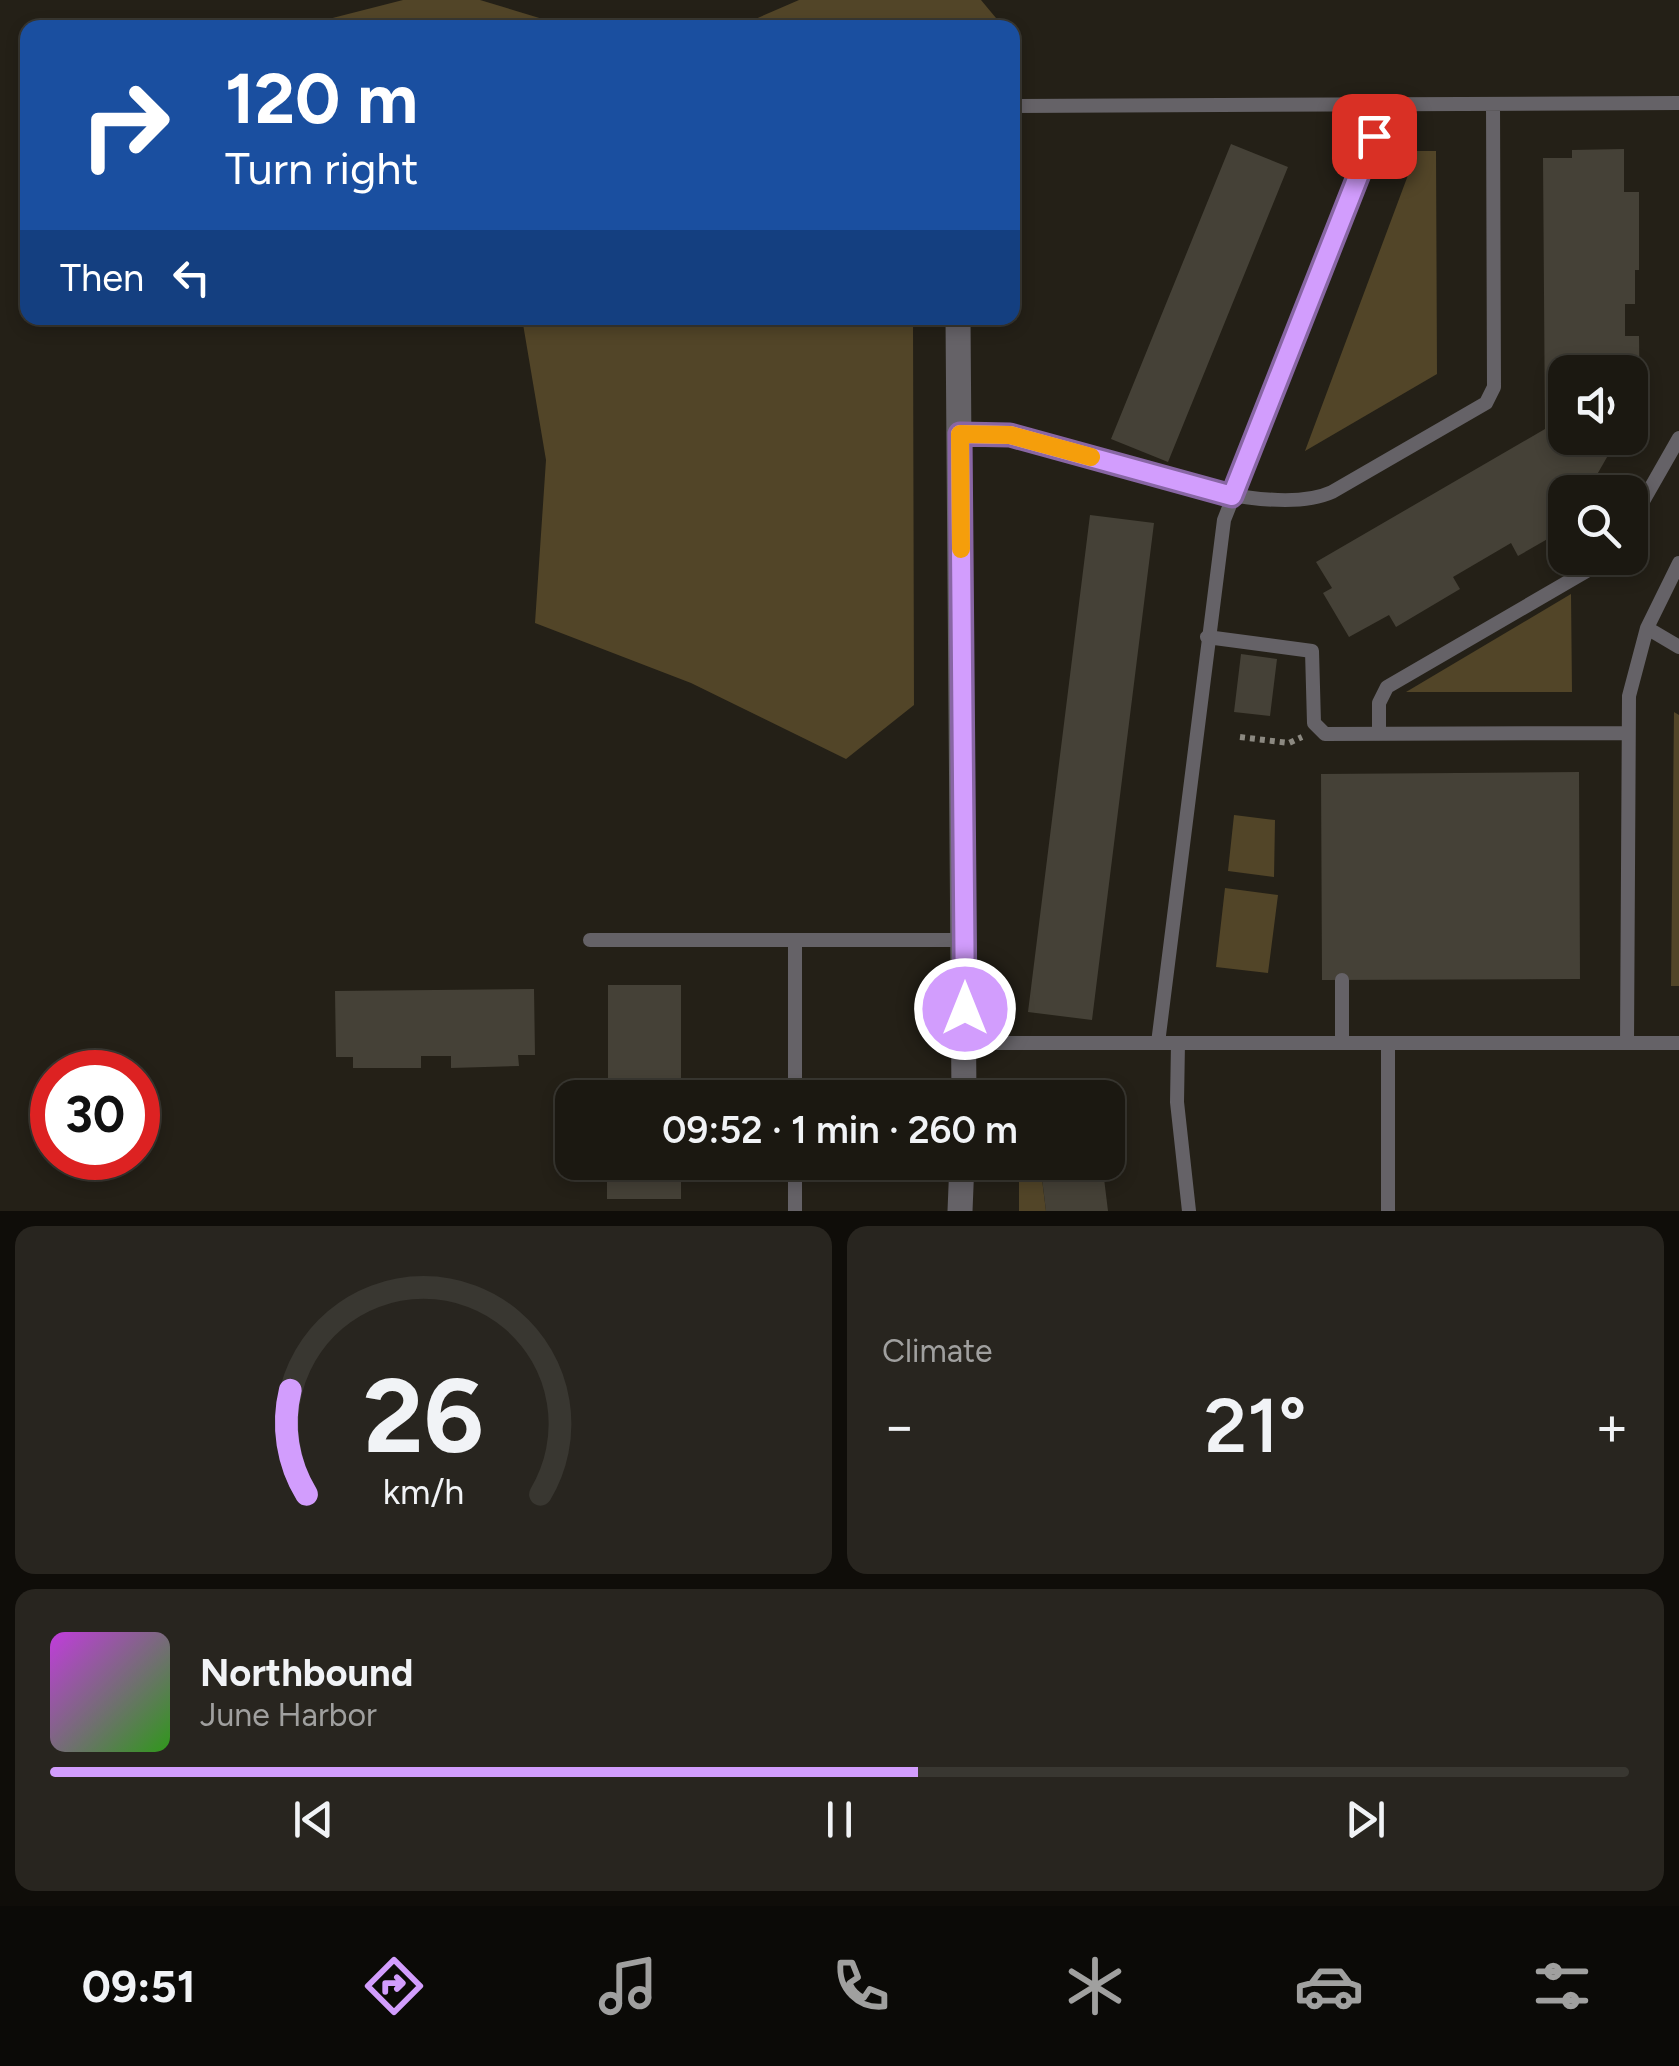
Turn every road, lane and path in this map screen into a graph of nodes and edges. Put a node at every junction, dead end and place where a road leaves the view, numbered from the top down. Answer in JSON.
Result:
{"nodes":[{"id":1,"x":1679,"y":103,"type":"edge"},
{"id":2,"x":1374,"y":104,"type":"junction"},
{"id":3,"x":1493,"y":104,"type":"junction"},
{"id":4,"x":1020,"y":106,"type":"edge"},
{"id":5,"x":958,"y":325,"type":"edge"},
{"id":6,"x":960,"y":434,"type":"junction"},
{"id":7,"x":1679,"y":438,"type":"edge"},
{"id":8,"x":1648,"y":492,"type":"edge"},
{"id":9,"x":1232,"y":496,"type":"junction"},
{"id":10,"x":1679,"y":563,"type":"edge"},
{"id":11,"x":1580,"y":575,"type":"edge"},
{"id":12,"x":1647,"y":628,"type":"junction"},
{"id":13,"x":1208,"y":637,"type":"junction"},
{"id":14,"x":1679,"y":647,"type":"edge"},
{"id":15,"x":1316,"y":730,"type":"junction"},
{"id":16,"x":1379,"y":733,"type":"junction"},
{"id":17,"x":1628,"y":733,"type":"junction"},
{"id":18,"x":1240,"y":736,"type":"dead end"},
{"id":19,"x":590,"y":940,"type":"dead end"},
{"id":20,"x":795,"y":940,"type":"junction"},
{"id":21,"x":965,"y":940,"type":"junction"},
{"id":22,"x":1342,"y":980,"type":"dead end"},
{"id":23,"x":966,"y":1043,"type":"junction"},
{"id":24,"x":1158,"y":1043,"type":"junction"},
{"id":25,"x":1178,"y":1043,"type":"junction"},
{"id":26,"x":1342,"y":1043,"type":"junction"},
{"id":27,"x":1388,"y":1043,"type":"junction"},
{"id":28,"x":1628,"y":1043,"type":"junction"},
{"id":29,"x":1679,"y":1043,"type":"edge"},
{"id":30,"x":795,"y":1080,"type":"edge"},
{"id":31,"x":965,"y":1080,"type":"edge"},
{"id":32,"x":795,"y":1180,"type":"edge"},
{"id":33,"x":961,"y":1180,"type":"edge"},
{"id":34,"x":795,"y":1211,"type":"edge"},
{"id":35,"x":960,"y":1211,"type":"edge"},
{"id":36,"x":1190,"y":1211,"type":"edge"},
{"id":37,"x":1388,"y":1211,"type":"edge"}],
"edges":[{"from":1,"to":3,"type":"lane"},
{"from":2,"to":3,"type":"lane"},
{"from":2,"to":4,"type":"lane"},
{"from":2,"to":9,"type":"lane"},
{"from":3,"to":9,"type":"lane"},
{"from":5,"to":6,"type":"street"},
{"from":6,"to":9,"type":"lane"},
{"from":6,"to":21,"type":"street"},
{"from":7,"to":8,"type":"lane"},
{"from":9,"to":13,"type":"lane"},
{"from":10,"to":12,"type":"lane"},
{"from":11,"to":16,"type":"lane"},
{"from":12,"to":14,"type":"lane"},
{"from":12,"to":17,"type":"lane"},
{"from":13,"to":15,"type":"lane"},
{"from":13,"to":24,"type":"lane"},
{"from":15,"to":16,"type":"lane"},
{"from":15,"to":18,"type":"path"},
{"from":16,"to":17,"type":"lane"},
{"from":17,"to":28,"type":"lane"},
{"from":19,"to":20,"type":"lane"},
{"from":20,"to":21,"type":"lane"},
{"from":20,"to":30,"type":"lane"},
{"from":21,"to":23,"type":"street"},
{"from":22,"to":26,"type":"lane"},
{"from":23,"to":24,"type":"lane"},
{"from":23,"to":31,"type":"street"},
{"from":24,"to":25,"type":"lane"},
{"from":25,"to":26,"type":"lane"},
{"from":25,"to":36,"type":"lane"},
{"from":26,"to":27,"type":"lane"},
{"from":27,"to":28,"type":"lane"},
{"from":27,"to":37,"type":"lane"},
{"from":28,"to":29,"type":"lane"},
{"from":32,"to":34,"type":"lane"},
{"from":33,"to":35,"type":"street"}]}
